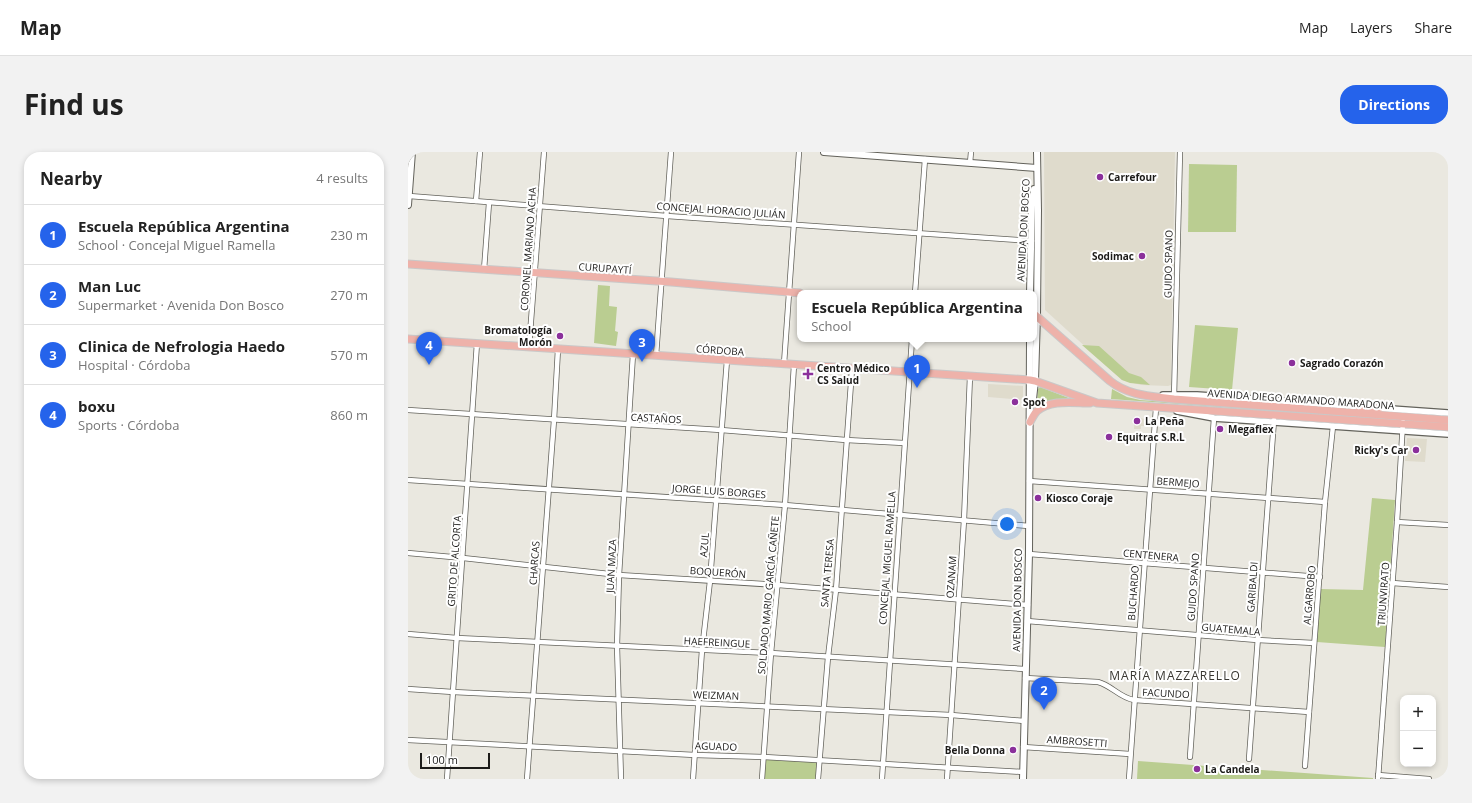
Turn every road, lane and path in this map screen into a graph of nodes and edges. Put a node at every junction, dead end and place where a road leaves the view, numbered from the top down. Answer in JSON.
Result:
{"nodes":[{"id":1,"x":412,"y":152,"type":"edge"},
{"id":2,"x":480,"y":152,"type":"edge"},
{"id":3,"x":544,"y":152,"type":"edge"},
{"id":4,"x":671,"y":152,"type":"edge"},
{"id":5,"x":799,"y":152,"type":"edge"},
{"id":6,"x":824,"y":152,"type":"edge"},
{"id":7,"x":971,"y":152,"type":"edge"},
{"id":8,"x":1037,"y":152,"type":"edge"},
{"id":9,"x":1180,"y":152,"type":"edge"},
{"id":10,"x":893,"y":154,"type":"edge"},
{"id":11,"x":926,"y":159,"type":"junction"},
{"id":12,"x":970,"y":163,"type":"junction"},
{"id":13,"x":1037,"y":168,"type":"junction"},
{"id":14,"x":409,"y":183,"type":"edge"},
{"id":15,"x":409,"y":196,"type":"edge"},
{"id":16,"x":476,"y":201,"type":"junction"},
{"id":17,"x":489,"y":203,"type":"junction"},
{"id":18,"x":408,"y":205,"type":"edge"},
{"id":19,"x":541,"y":206,"type":"junction"},
{"id":20,"x":667,"y":216,"type":"junction"},
{"id":21,"x":793,"y":224,"type":"junction"},
{"id":22,"x":919,"y":234,"type":"junction"},
{"id":23,"x":1032,"y":241,"type":"junction"},
{"id":24,"x":408,"y":264,"type":"edge"},
{"id":25,"x":484,"y":270,"type":"junction"},
{"id":26,"x":536,"y":273,"type":"junction"},
{"id":27,"x":662,"y":282,"type":"junction"},
{"id":28,"x":915,"y":290,"type":"edge"},
{"id":29,"x":1030,"y":290,"type":"edge"},
{"id":30,"x":1036,"y":290,"type":"edge"},
{"id":31,"x":788,"y":292,"type":"junction"},
{"id":32,"x":797,"y":293,"type":"edge"},
{"id":33,"x":1037,"y":315,"type":"edge"},
{"id":34,"x":408,"y":339,"type":"edge"},
{"id":35,"x":912,"y":342,"type":"edge"},
{"id":36,"x":1030,"y":342,"type":"edge"},
{"id":37,"x":1035,"y":342,"type":"edge"},
{"id":38,"x":477,"y":343,"type":"junction"},
{"id":39,"x":529,"y":347,"type":"junction"},
{"id":40,"x":558,"y":349,"type":"junction"},
{"id":41,"x":632,"y":354,"type":"junction"},
{"id":42,"x":656,"y":356,"type":"junction"},
{"id":43,"x":727,"y":360,"type":"junction"},
{"id":44,"x":784,"y":364,"type":"junction"},
{"id":45,"x":794,"y":365,"type":"junction"},
{"id":46,"x":852,"y":369,"type":"junction"},
{"id":47,"x":909,"y":372,"type":"junction"},
{"id":48,"x":970,"y":376,"type":"junction"},
{"id":49,"x":1033,"y":381,"type":"junction"},
{"id":50,"x":1174,"y":397,"type":"junction"},
{"id":51,"x":1097,"y":403,"type":"junction"},
{"id":52,"x":1156,"y":408,"type":"junction"},
{"id":53,"x":1379,"y":408,"type":"junction"},
{"id":54,"x":408,"y":410,"type":"edge"},
{"id":55,"x":1339,"y":412,"type":"junction"},
{"id":56,"x":472,"y":413,"type":"junction"},
{"id":57,"x":1448,"y":413,"type":"edge"},
{"id":58,"x":1214,"y":418,"type":"junction"},
{"id":59,"x":1274,"y":419,"type":"junction"},
{"id":60,"x":554,"y":420,"type":"junction"},
{"id":61,"x":1403,"y":420,"type":"junction"},
{"id":62,"x":1448,"y":420,"type":"edge"},
{"id":63,"x":1030,"y":422,"type":"junction"},
{"id":64,"x":1333,"y":423,"type":"junction"},
{"id":65,"x":628,"y":425,"type":"junction"},
{"id":66,"x":1448,"y":427,"type":"edge"},
{"id":67,"x":721,"y":430,"type":"junction"},
{"id":68,"x":1448,"y":434,"type":"edge"},
{"id":69,"x":789,"y":436,"type":"junction"},
{"id":70,"x":846,"y":440,"type":"junction"},
{"id":71,"x":904,"y":443,"type":"junction"},
{"id":72,"x":408,"y":480,"type":"edge"},
{"id":73,"x":1029,"y":481,"type":"junction"},
{"id":74,"x":468,"y":484,"type":"junction"},
{"id":75,"x":1149,"y":489,"type":"junction"},
{"id":76,"x":548,"y":490,"type":"junction"},
{"id":77,"x":1208,"y":494,"type":"junction"},
{"id":78,"x":624,"y":495,"type":"junction"},
{"id":79,"x":1269,"y":498,"type":"junction"},
{"id":80,"x":717,"y":500,"type":"junction"},
{"id":81,"x":1325,"y":502,"type":"junction"},
{"id":82,"x":785,"y":505,"type":"junction"},
{"id":83,"x":841,"y":510,"type":"junction"},
{"id":84,"x":900,"y":514,"type":"junction"},
{"id":85,"x":964,"y":520,"type":"junction"},
{"id":86,"x":1397,"y":522,"type":"junction"},
{"id":87,"x":1448,"y":525,"type":"edge"},
{"id":88,"x":1029,"y":526,"type":"junction"},
{"id":89,"x":408,"y":553,"type":"edge"},
{"id":90,"x":1029,"y":554,"type":"junction"},
{"id":91,"x":463,"y":558,"type":"junction"},
{"id":92,"x":1144,"y":563,"type":"junction"},
{"id":93,"x":543,"y":567,"type":"junction"},
{"id":94,"x":1202,"y":568,"type":"junction"},
{"id":95,"x":1262,"y":573,"type":"junction"},
{"id":96,"x":620,"y":575,"type":"junction"},
{"id":97,"x":1320,"y":577,"type":"junction"},
{"id":98,"x":710,"y":581,"type":"junction"},
{"id":99,"x":1392,"y":583,"type":"junction"},
{"id":100,"x":778,"y":585,"type":"junction"},
{"id":101,"x":1448,"y":587,"type":"edge"},
{"id":102,"x":836,"y":590,"type":"junction"},
{"id":103,"x":894,"y":595,"type":"junction"},
{"id":104,"x":958,"y":600,"type":"junction"},
{"id":105,"x":1028,"y":605,"type":"junction"},
{"id":106,"x":1027,"y":621,"type":"junction"},
{"id":107,"x":1139,"y":631,"type":"junction"},
{"id":108,"x":408,"y":634,"type":"edge"},
{"id":109,"x":1199,"y":636,"type":"junction"},
{"id":110,"x":457,"y":638,"type":"junction"},
{"id":111,"x":1257,"y":640,"type":"junction"},
{"id":112,"x":536,"y":642,"type":"junction"},
{"id":113,"x":1314,"y":643,"type":"junction"},
{"id":114,"x":617,"y":646,"type":"junction"},
{"id":115,"x":702,"y":650,"type":"junction"},
{"id":116,"x":771,"y":653,"type":"junction"},
{"id":117,"x":828,"y":656,"type":"junction"},
{"id":118,"x":890,"y":661,"type":"junction"},
{"id":119,"x":954,"y":665,"type":"junction"},
{"id":120,"x":1026,"y":669,"type":"junction"},
{"id":121,"x":1025,"y":678,"type":"junction"},
{"id":122,"x":408,"y":689,"type":"edge"},
{"id":123,"x":453,"y":692,"type":"junction"},
{"id":124,"x":533,"y":696,"type":"junction"},
{"id":125,"x":618,"y":699,"type":"junction"},
{"id":126,"x":1134,"y":700,"type":"junction"},
{"id":127,"x":1194,"y":703,"type":"junction"},
{"id":128,"x":697,"y":704,"type":"junction"},
{"id":129,"x":767,"y":706,"type":"junction"},
{"id":130,"x":1252,"y":708,"type":"junction"},
{"id":131,"x":823,"y":709,"type":"junction"},
{"id":132,"x":1309,"y":712,"type":"junction"},
{"id":133,"x":887,"y":713,"type":"junction"},
{"id":134,"x":951,"y":715,"type":"junction"},
{"id":135,"x":1024,"y":721,"type":"junction"},
{"id":136,"x":408,"y":740,"type":"edge"},
{"id":137,"x":449,"y":743,"type":"junction"},
{"id":138,"x":530,"y":746,"type":"junction"},
{"id":139,"x":1023,"y":747,"type":"junction"},
{"id":140,"x":620,"y":750,"type":"junction"},
{"id":141,"x":1130,"y":754,"type":"junction"},
{"id":142,"x":695,"y":755,"type":"junction"},
{"id":143,"x":764,"y":757,"type":"junction"},
{"id":144,"x":1190,"y":757,"type":"dead end"},
{"id":145,"x":819,"y":760,"type":"junction"},
{"id":146,"x":1249,"y":760,"type":"dead end"},
{"id":147,"x":882,"y":764,"type":"junction"},
{"id":148,"x":1305,"y":766,"type":"dead end"},
{"id":149,"x":948,"y":768,"type":"junction"},
{"id":150,"x":1023,"y":772,"type":"junction"},
{"id":151,"x":1378,"y":777,"type":"edge"},
{"id":152,"x":447,"y":779,"type":"edge"},
{"id":153,"x":527,"y":779,"type":"edge"},
{"id":154,"x":621,"y":779,"type":"edge"},
{"id":155,"x":693,"y":779,"type":"edge"},
{"id":156,"x":762,"y":779,"type":"edge"},
{"id":157,"x":818,"y":779,"type":"edge"},
{"id":158,"x":882,"y":779,"type":"edge"},
{"id":159,"x":947,"y":779,"type":"edge"},
{"id":160,"x":1023,"y":779,"type":"edge"},
{"id":161,"x":1128,"y":779,"type":"edge"},
{"id":162,"x":1429,"y":779,"type":"edge"}],
"edges":[{"from":1,"to":14,"type":"main road"},
{"from":2,"to":16,"type":"street"},
{"from":3,"to":19,"type":"street","name":"CORONEL MARIANO ACHA"},
{"from":4,"to":20,"type":"street"},
{"from":5,"to":21,"type":"street"},
{"from":6,"to":10,"type":"main road"},
{"from":7,"to":12,"type":"street"},
{"from":8,"to":13,"type":"main road","name":"AVENIDA DON BOSCO"},
{"from":9,"to":50,"type":"street","name":"GUIDO SPANO"},
{"from":10,"to":11,"type":"main road"},
{"from":11,"to":12,"type":"main road"},
{"from":11,"to":22,"type":"street"},
{"from":12,"to":13,"type":"main road"},
{"from":13,"to":23,"type":"main road","name":"AVENIDA DON BOSCO"},
{"from":13,"to":30,"type":"main road","name":"AVENIDA DON BOSCO"},
{"from":14,"to":15,"type":"main road"},
{"from":15,"to":16,"type":"street","name":"CONCEJAL HORACIO JULIÁN"},
{"from":15,"to":18,"type":"main road"},
{"from":16,"to":17,"type":"street","name":"CONCEJAL HORACIO JULIÁN"},
{"from":17,"to":19,"type":"street","name":"CONCEJAL HORACIO JULIÁN"},
{"from":17,"to":25,"type":"street"},
{"from":19,"to":20,"type":"street","name":"CONCEJAL HORACIO JULIÁN"},
{"from":19,"to":26,"type":"street","name":"CORONEL MARIANO ACHA"},
{"from":20,"to":21,"type":"street","name":"CONCEJAL HORACIO JULIÁN"},
{"from":20,"to":27,"type":"street"},
{"from":21,"to":22,"type":"street","name":"CONCEJAL HORACIO JULIÁN"},
{"from":21,"to":31,"type":"street"},
{"from":22,"to":23,"type":"street","name":"CONCEJAL HORACIO JULIÁN"},
{"from":22,"to":28,"type":"street"},
{"from":23,"to":29,"type":"main road","name":"AVENIDA DON BOSCO"},
{"from":24,"to":25,"type":"main road","name":"CURUPAYTÍ"},
{"from":25,"to":26,"type":"main road","name":"CURUPAYTÍ"},
{"from":26,"to":27,"type":"main road","name":"CURUPAYTÍ"},
{"from":26,"to":39,"type":"street","name":"CORONEL MARIANO ACHA"},
{"from":27,"to":31,"type":"main road","name":"CURUPAYTÍ"},
{"from":27,"to":42,"type":"street"},
{"from":31,"to":32,"type":"main road","name":"CURUPAYTÍ"},
{"from":31,"to":44,"type":"street"},
{"from":33,"to":50,"type":"main road","name":"AVENIDA DIEGO ARMANDO MARADONA"},
{"from":34,"to":38,"type":"main road","name":"CÓRDOBA"},
{"from":35,"to":47,"type":"street","name":"CONCEJAL MIGUEL RAMELLA"},
{"from":36,"to":49,"type":"main road","name":"AVENIDA DON BOSCO"},
{"from":37,"to":49,"type":"main road","name":"AVENIDA DON BOSCO"},
{"from":38,"to":39,"type":"main road","name":"CÓRDOBA"},
{"from":38,"to":56,"type":"street","name":"GRITO DE ALCORTA"},
{"from":39,"to":40,"type":"main road","name":"CÓRDOBA"},
{"from":40,"to":41,"type":"main road","name":"CÓRDOBA"},
{"from":40,"to":60,"type":"street","name":"CHARCAS"},
{"from":41,"to":42,"type":"main road","name":"CÓRDOBA"},
{"from":41,"to":65,"type":"street","name":"JUAN MAZA"},
{"from":42,"to":43,"type":"main road","name":"CÓRDOBA"},
{"from":43,"to":44,"type":"main road","name":"CÓRDOBA"},
{"from":43,"to":67,"type":"street","name":"AZUL"},
{"from":44,"to":45,"type":"main road","name":"CÓRDOBA"},
{"from":45,"to":46,"type":"main road","name":"CÓRDOBA"},
{"from":45,"to":69,"type":"street","name":"SOLDADO MARIO GARCÍA CAÑETE"},
{"from":46,"to":47,"type":"main road","name":"CÓRDOBA"},
{"from":46,"to":70,"type":"street","name":"SANTA TERESA"},
{"from":47,"to":48,"type":"main road","name":"CÓRDOBA"},
{"from":47,"to":71,"type":"street","name":"CONCEJAL MIGUEL RAMELLA"},
{"from":48,"to":49,"type":"main road","name":"CÓRDOBA"},
{"from":48,"to":85,"type":"street","name":"OZANAM"},
{"from":49,"to":51,"type":"main road","name":"AVENIDA DIEGO ARMANDO MARADONA"},
{"from":49,"to":63,"type":"main road","name":"AVENIDA DON BOSCO"},
{"from":50,"to":53,"type":"street","name":"AVENIDA DIEGO ARMANDO MARADONA"},
{"from":50,"to":55,"type":"main road","name":"AVENIDA DIEGO ARMANDO MARADONA"},
{"from":51,"to":52,"type":"main road","name":"AVENIDA DIEGO ARMANDO MARADONA"},
{"from":51,"to":63,"type":"main road"},
{"from":52,"to":58,"type":"street","name":"AVENIDA DIEGO ARMANDO MARADONA"},
{"from":52,"to":59,"type":"main road","name":"AVENIDA DIEGO ARMANDO MARADONA"},
{"from":52,"to":75,"type":"street","name":"BUCHARDO"},
{"from":53,"to":55,"type":"main road"},
{"from":53,"to":61,"type":"street","name":"AVENIDA DIEGO ARMANDO MARADONA"},
{"from":54,"to":56,"type":"street","name":"CASTAÑOS"},
{"from":55,"to":61,"type":"main road","name":"AVENIDA DIEGO ARMANDO MARADONA"},
{"from":56,"to":60,"type":"street","name":"CASTAÑOS"},
{"from":56,"to":74,"type":"street","name":"GRITO DE ALCORTA"},
{"from":57,"to":61,"type":"street","name":"AVENIDA DIEGO ARMANDO MARADONA"},
{"from":58,"to":59,"type":"street","name":"AVENIDA DIEGO ARMANDO MARADONA"},
{"from":58,"to":77,"type":"street","name":"GUIDO SPANO"},
{"from":59,"to":64,"type":"main road","name":"AVENIDA DIEGO ARMANDO MARADONA"},
{"from":59,"to":79,"type":"street","name":"GARIBALDI"},
{"from":60,"to":65,"type":"street","name":"CASTAÑOS"},
{"from":60,"to":76,"type":"street","name":"CHARCAS"},
{"from":61,"to":62,"type":"main road","name":"AVENIDA DIEGO ARMANDO MARADONA"},
{"from":61,"to":64,"type":"main road","name":"AVENIDA DIEGO ARMANDO MARADONA"},
{"from":61,"to":66,"type":"main road","name":"AVENIDA DIEGO ARMANDO MARADONA"},
{"from":61,"to":68,"type":"street","name":"AVENIDA DIEGO ARMANDO MARADONA"},
{"from":61,"to":86,"type":"street","name":"TRIUNVIRATO"},
{"from":63,"to":73,"type":"main road","name":"AVENIDA DON BOSCO"},
{"from":64,"to":81,"type":"street","name":"ALGARROBO"},
{"from":65,"to":67,"type":"street","name":"CASTAÑOS"},
{"from":65,"to":78,"type":"street","name":"JUAN MAZA"},
{"from":67,"to":69,"type":"street","name":"CASTAÑOS"},
{"from":67,"to":80,"type":"street","name":"AZUL"},
{"from":69,"to":70,"type":"street","name":"CASTAÑOS"},
{"from":69,"to":82,"type":"street","name":"SOLDADO MARIO GARCÍA CAÑETE"},
{"from":70,"to":71,"type":"street","name":"CASTAÑOS"},
{"from":70,"to":83,"type":"street","name":"SANTA TERESA"},
{"from":71,"to":84,"type":"street","name":"CONCEJAL MIGUEL RAMELLA"},
{"from":72,"to":74,"type":"street","name":"JORGE LUIS BORGES"},
{"from":73,"to":75,"type":"street","name":"BERMEJO"},
{"from":73,"to":88,"type":"main road","name":"AVENIDA DON BOSCO"},
{"from":74,"to":76,"type":"street","name":"JORGE LUIS BORGES"},
{"from":74,"to":91,"type":"street","name":"GRITO DE ALCORTA"},
{"from":75,"to":77,"type":"street","name":"BERMEJO"},
{"from":75,"to":92,"type":"street","name":"BUCHARDO"},
{"from":76,"to":78,"type":"street","name":"JORGE LUIS BORGES"},
{"from":76,"to":93,"type":"street","name":"CHARCAS"},
{"from":77,"to":79,"type":"street","name":"BERMEJO"},
{"from":77,"to":94,"type":"street","name":"GUIDO SPANO"},
{"from":78,"to":80,"type":"street","name":"JORGE LUIS BORGES"},
{"from":78,"to":96,"type":"street","name":"JUAN MAZA"},
{"from":79,"to":81,"type":"street","name":"BERMEJO"},
{"from":79,"to":95,"type":"street","name":"GARIBALDI"},
{"from":80,"to":82,"type":"street","name":"JORGE LUIS BORGES"},
{"from":80,"to":98,"type":"street","name":"AZUL"},
{"from":81,"to":97,"type":"street","name":"ALGARROBO"},
{"from":82,"to":83,"type":"street","name":"JORGE LUIS BORGES"},
{"from":82,"to":100,"type":"street","name":"SOLDADO MARIO GARCÍA CAÑETE"},
{"from":83,"to":84,"type":"street","name":"JORGE LUIS BORGES"},
{"from":83,"to":102,"type":"street","name":"SANTA TERESA"},
{"from":84,"to":85,"type":"street","name":"JORGE LUIS BORGES"},
{"from":84,"to":103,"type":"street","name":"CONCEJAL MIGUEL RAMELLA"},
{"from":85,"to":88,"type":"street","name":"JORGE LUIS BORGES"},
{"from":85,"to":104,"type":"street","name":"OZANAM"},
{"from":86,"to":87,"type":"street"},
{"from":86,"to":99,"type":"street","name":"TRIUNVIRATO"},
{"from":88,"to":90,"type":"main road","name":"AVENIDA DON BOSCO"},
{"from":89,"to":91,"type":"street","name":"BOQUERÓN"},
{"from":90,"to":92,"type":"street","name":"CENTENERA"},
{"from":90,"to":105,"type":"main road","name":"AVENIDA DON BOSCO"},
{"from":91,"to":93,"type":"street","name":"BOQUERÓN"},
{"from":91,"to":110,"type":"street","name":"GRITO DE ALCORTA"},
{"from":92,"to":94,"type":"street","name":"CENTENERA"},
{"from":92,"to":107,"type":"street","name":"BUCHARDO"},
{"from":93,"to":96,"type":"street","name":"BOQUERÓN"},
{"from":93,"to":112,"type":"street","name":"CHARCAS"},
{"from":94,"to":95,"type":"street","name":"CENTENERA"},
{"from":94,"to":109,"type":"street","name":"GUIDO SPANO"},
{"from":95,"to":97,"type":"street","name":"CENTENERA"},
{"from":95,"to":111,"type":"street","name":"GARIBALDI"},
{"from":96,"to":98,"type":"street","name":"BOQUERÓN"},
{"from":96,"to":114,"type":"street","name":"JUAN MAZA"},
{"from":97,"to":113,"type":"street","name":"ALGARROBO"},
{"from":98,"to":100,"type":"street","name":"BOQUERÓN"},
{"from":98,"to":115,"type":"street","name":"AZUL"},
{"from":99,"to":101,"type":"street"},
{"from":99,"to":151,"type":"street","name":"TRIUNVIRATO"},
{"from":100,"to":102,"type":"street","name":"BOQUERÓN"},
{"from":100,"to":116,"type":"street","name":"SOLDADO MARIO GARCÍA CAÑETE"},
{"from":102,"to":103,"type":"street","name":"BOQUERÓN"},
{"from":102,"to":117,"type":"street","name":"SANTA TERESA"},
{"from":103,"to":104,"type":"street","name":"BOQUERÓN"},
{"from":103,"to":118,"type":"street","name":"CONCEJAL MIGUEL RAMELLA"},
{"from":104,"to":105,"type":"street","name":"BOQUERÓN"},
{"from":104,"to":119,"type":"street","name":"OZANAM"},
{"from":105,"to":106,"type":"main road","name":"AVENIDA DON BOSCO"},
{"from":106,"to":107,"type":"street","name":"GUATEMALA"},
{"from":106,"to":120,"type":"main road","name":"AVENIDA DON BOSCO"},
{"from":107,"to":109,"type":"street","name":"GUATEMALA"},
{"from":107,"to":126,"type":"street","name":"BUCHARDO"},
{"from":108,"to":110,"type":"street","name":"HAEFREINGUE"},
{"from":109,"to":111,"type":"street","name":"GUATEMALA"},
{"from":109,"to":127,"type":"street","name":"GUIDO SPANO"},
{"from":110,"to":112,"type":"street","name":"HAEFREINGUE"},
{"from":110,"to":123,"type":"street","name":"GRITO DE ALCORTA"},
{"from":111,"to":113,"type":"street","name":"GUATEMALA"},
{"from":111,"to":130,"type":"street","name":"GARIBALDI"},
{"from":112,"to":114,"type":"street","name":"HAEFREINGUE"},
{"from":112,"to":124,"type":"street","name":"CHARCAS"},
{"from":113,"to":132,"type":"street","name":"ALGARROBO"},
{"from":114,"to":115,"type":"street","name":"HAEFREINGUE"},
{"from":114,"to":125,"type":"street","name":"JUAN MAZA"},
{"from":115,"to":116,"type":"street","name":"HAEFREINGUE"},
{"from":115,"to":128,"type":"street","name":"AZUL"},
{"from":116,"to":117,"type":"street","name":"HAEFREINGUE"},
{"from":116,"to":129,"type":"street","name":"SOLDADO MARIO GARCÍA CAÑETE"},
{"from":117,"to":118,"type":"street","name":"HAEFREINGUE"},
{"from":117,"to":131,"type":"street","name":"SANTA TERESA"},
{"from":118,"to":119,"type":"street","name":"HAEFREINGUE"},
{"from":118,"to":133,"type":"street","name":"CONCEJAL MIGUEL RAMELLA"},
{"from":119,"to":120,"type":"street","name":"HAEFREINGUE"},
{"from":119,"to":134,"type":"street","name":"OZANAM"},
{"from":120,"to":121,"type":"main road","name":"AVENIDA DON BOSCO"},
{"from":121,"to":126,"type":"street","name":"FACUNDO"},
{"from":121,"to":135,"type":"main road","name":"AVENIDA DON BOSCO"},
{"from":122,"to":123,"type":"street","name":"WEIZMAN"},
{"from":123,"to":124,"type":"street","name":"WEIZMAN"},
{"from":123,"to":137,"type":"street","name":"GRITO DE ALCORTA"},
{"from":124,"to":125,"type":"street","name":"WEIZMAN"},
{"from":124,"to":138,"type":"street","name":"CHARCAS"},
{"from":125,"to":128,"type":"street","name":"WEIZMAN"},
{"from":125,"to":140,"type":"street","name":"JUAN MAZA"},
{"from":126,"to":127,"type":"street","name":"FACUNDO"},
{"from":126,"to":141,"type":"street","name":"BUCHARDO"},
{"from":127,"to":130,"type":"street","name":"FACUNDO"},
{"from":127,"to":144,"type":"street","name":"GUIDO SPANO"},
{"from":128,"to":129,"type":"street","name":"WEIZMAN"},
{"from":128,"to":142,"type":"street","name":"AZUL"},
{"from":129,"to":131,"type":"street","name":"WEIZMAN"},
{"from":129,"to":143,"type":"street","name":"SOLDADO MARIO GARCÍA CAÑETE"},
{"from":130,"to":132,"type":"street","name":"FACUNDO"},
{"from":130,"to":146,"type":"street","name":"GARIBALDI"},
{"from":131,"to":133,"type":"street","name":"WEIZMAN"},
{"from":131,"to":145,"type":"street","name":"SANTA TERESA"},
{"from":132,"to":148,"type":"street","name":"ALGARROBO"},
{"from":133,"to":134,"type":"street","name":"WEIZMAN"},
{"from":133,"to":147,"type":"street","name":"CONCEJAL MIGUEL RAMELLA"},
{"from":134,"to":135,"type":"street","name":"WEIZMAN"},
{"from":134,"to":149,"type":"street","name":"OZANAM"},
{"from":135,"to":139,"type":"main road","name":"AVENIDA DON BOSCO"},
{"from":136,"to":137,"type":"street","name":"AGUADO"},
{"from":137,"to":138,"type":"street","name":"AGUADO"},
{"from":137,"to":152,"type":"street","name":"GRITO DE ALCORTA"},
{"from":138,"to":140,"type":"street","name":"AGUADO"},
{"from":138,"to":153,"type":"street","name":"CHARCAS"},
{"from":139,"to":141,"type":"street","name":"AMBROSETTI"},
{"from":139,"to":150,"type":"main road","name":"AVENIDA DON BOSCO"},
{"from":140,"to":142,"type":"street","name":"AGUADO"},
{"from":140,"to":154,"type":"street","name":"JUAN MAZA"},
{"from":141,"to":161,"type":"street","name":"BUCHARDO"},
{"from":142,"to":143,"type":"street","name":"AGUADO"},
{"from":142,"to":155,"type":"street","name":"AZUL"},
{"from":143,"to":145,"type":"street","name":"AGUADO"},
{"from":143,"to":156,"type":"street","name":"SOLDADO MARIO GARCÍA CAÑETE"},
{"from":145,"to":147,"type":"street","name":"AGUADO"},
{"from":145,"to":157,"type":"street","name":"SANTA TERESA"},
{"from":147,"to":149,"type":"street","name":"AGUADO"},
{"from":147,"to":158,"type":"street","name":"CONCEJAL MIGUEL RAMELLA"},
{"from":149,"to":150,"type":"street","name":"AGUADO"},
{"from":149,"to":159,"type":"street","name":"OZANAM"},
{"from":150,"to":160,"type":"main road","name":"AVENIDA DON BOSCO"},
{"from":151,"to":162,"type":"street"}]}
